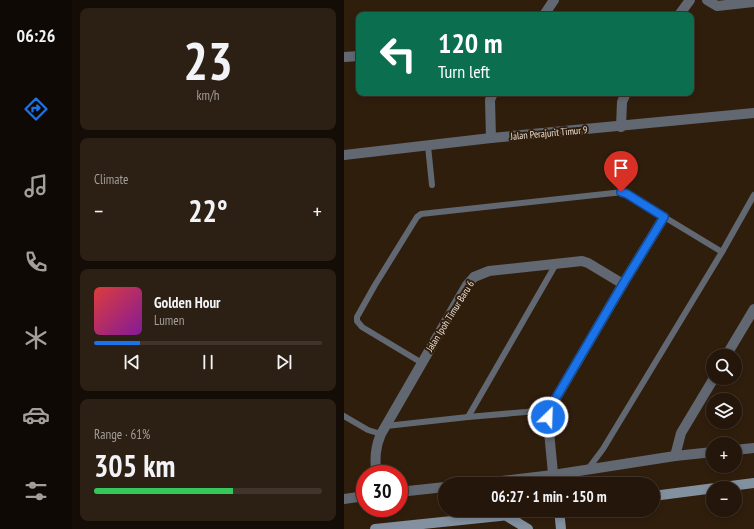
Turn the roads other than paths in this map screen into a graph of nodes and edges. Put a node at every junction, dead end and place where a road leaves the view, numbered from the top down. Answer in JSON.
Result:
{"nodes":[{"id":1,"x":554,"y":0,"type":"edge"},
{"id":2,"x":690,"y":0,"type":"edge"},
{"id":3,"x":707,"y":0,"type":"edge"},
{"id":4,"x":754,"y":2,"type":"edge"},
{"id":5,"x":546,"y":12,"type":"edge"},
{"id":6,"x":681,"y":12,"type":"edge"},
{"id":7,"x":356,"y":56,"type":"edge"},
{"id":8,"x":344,"y":57,"type":"edge"},
{"id":9,"x":492,"y":96,"type":"edge"},
{"id":10,"x":625,"y":96,"type":"edge"},
{"id":11,"x":754,"y":113,"type":"edge"},
{"id":12,"x":621,"y":127,"type":"junction"},
{"id":13,"x":491,"y":138,"type":"junction"},
{"id":14,"x":428,"y":146,"type":"junction"},
{"id":15,"x":344,"y":156,"type":"edge"},
{"id":16,"x":432,"y":185,"type":"dead end"},
{"id":17,"x":754,"y":195,"type":"edge"},
{"id":18,"x":664,"y":217,"type":"junction"},
{"id":19,"x":722,"y":252,"type":"junction"},
{"id":20,"x":556,"y":264,"type":"junction"},
{"id":21,"x":623,"y":284,"type":"junction"},
{"id":22,"x":754,"y":309,"type":"edge"},
{"id":23,"x":730,"y":349,"type":"edge"},
{"id":24,"x":422,"y":363,"type":"junction"},
{"id":25,"x":710,"y":385,"type":"edge"},
{"id":26,"x":549,"y":410,"type":"junction"},
{"id":27,"x":344,"y":416,"type":"edge"},
{"id":28,"x":468,"y":417,"type":"junction"},
{"id":29,"x":383,"y":430,"type":"junction"},
{"id":30,"x":754,"y":448,"type":"edge"},
{"id":31,"x":742,"y":449,"type":"edge"},
{"id":32,"x":706,"y":453,"type":"edge"},
{"id":33,"x":675,"y":456,"type":"junction"},
{"id":34,"x":376,"y":465,"type":"edge"},
{"id":35,"x":588,"y":469,"type":"junction"},
{"id":36,"x":554,"y":477,"type":"edge"},
{"id":37,"x":563,"y":477,"type":"edge"},
{"id":38,"x":754,"y":483,"type":"edge"},
{"id":39,"x":438,"y":488,"type":"edge"},
{"id":40,"x":408,"y":491,"type":"edge"},
{"id":41,"x":660,"y":495,"type":"edge"},
{"id":42,"x":356,"y":497,"type":"edge"},
{"id":43,"x":344,"y":498,"type":"edge"},
{"id":44,"x":486,"y":517,"type":"edge"},
{"id":45,"x":508,"y":517,"type":"edge"},
{"id":46,"x":560,"y":517,"type":"edge"},
{"id":47,"x":375,"y":529,"type":"edge"},
{"id":48,"x":528,"y":529,"type":"edge"},
{"id":49,"x":561,"y":529,"type":"edge"}],
"edges":[{"from":1,"to":5,"type":"street"},
{"from":2,"to":6,"type":"street"},
{"from":3,"to":4,"type":"street"},
{"from":7,"to":8,"type":"street"},
{"from":9,"to":13,"type":"street"},
{"from":10,"to":12,"type":"street"},
{"from":11,"to":12,"type":"street","name":"Jalan Perajurit Timur 9"},
{"from":12,"to":13,"type":"street","name":"Jalan Perajurit Timur 9"},
{"from":13,"to":14,"type":"street","name":"Jalan Perajurit Timur 9"},
{"from":14,"to":15,"type":"street","name":"Jalan Perajurit Timur 9"},
{"from":14,"to":16,"type":"lane"},
{"from":17,"to":19,"type":"lane"},
{"from":18,"to":19,"type":"lane"},
{"from":18,"to":21,"type":"street"},
{"from":18,"to":24,"type":"lane"},
{"from":19,"to":35,"type":"lane"},
{"from":20,"to":21,"type":"street","name":"Jalan Ipoh Timur Baru 6"},
{"from":20,"to":24,"type":"street","name":"Jalan Ipoh Timur Baru 6"},
{"from":20,"to":28,"type":"lane"},
{"from":21,"to":26,"type":"street"},
{"from":22,"to":23,"type":"street"},
{"from":24,"to":29,"type":"street","name":"Jalan Ipoh Timur Baru 6"},
{"from":25,"to":33,"type":"street"},
{"from":26,"to":28,"type":"lane"},
{"from":26,"to":36,"type":"street"},
{"from":27,"to":29,"type":"lane"},
{"from":28,"to":29,"type":"lane"},
{"from":29,"to":34,"type":"street","name":"Jalan Ipoh Timur Baru 6"},
{"from":30,"to":31,"type":"street"},
{"from":32,"to":33,"type":"street"},
{"from":33,"to":35,"type":"street"},
{"from":35,"to":37,"type":"street"},
{"from":38,"to":41,"type":"street"},
{"from":39,"to":40,"type":"street"},
{"from":42,"to":43,"type":"street"},
{"from":44,"to":47,"type":"street"},
{"from":45,"to":48,"type":"street"},
{"from":46,"to":49,"type":"street"}]}
